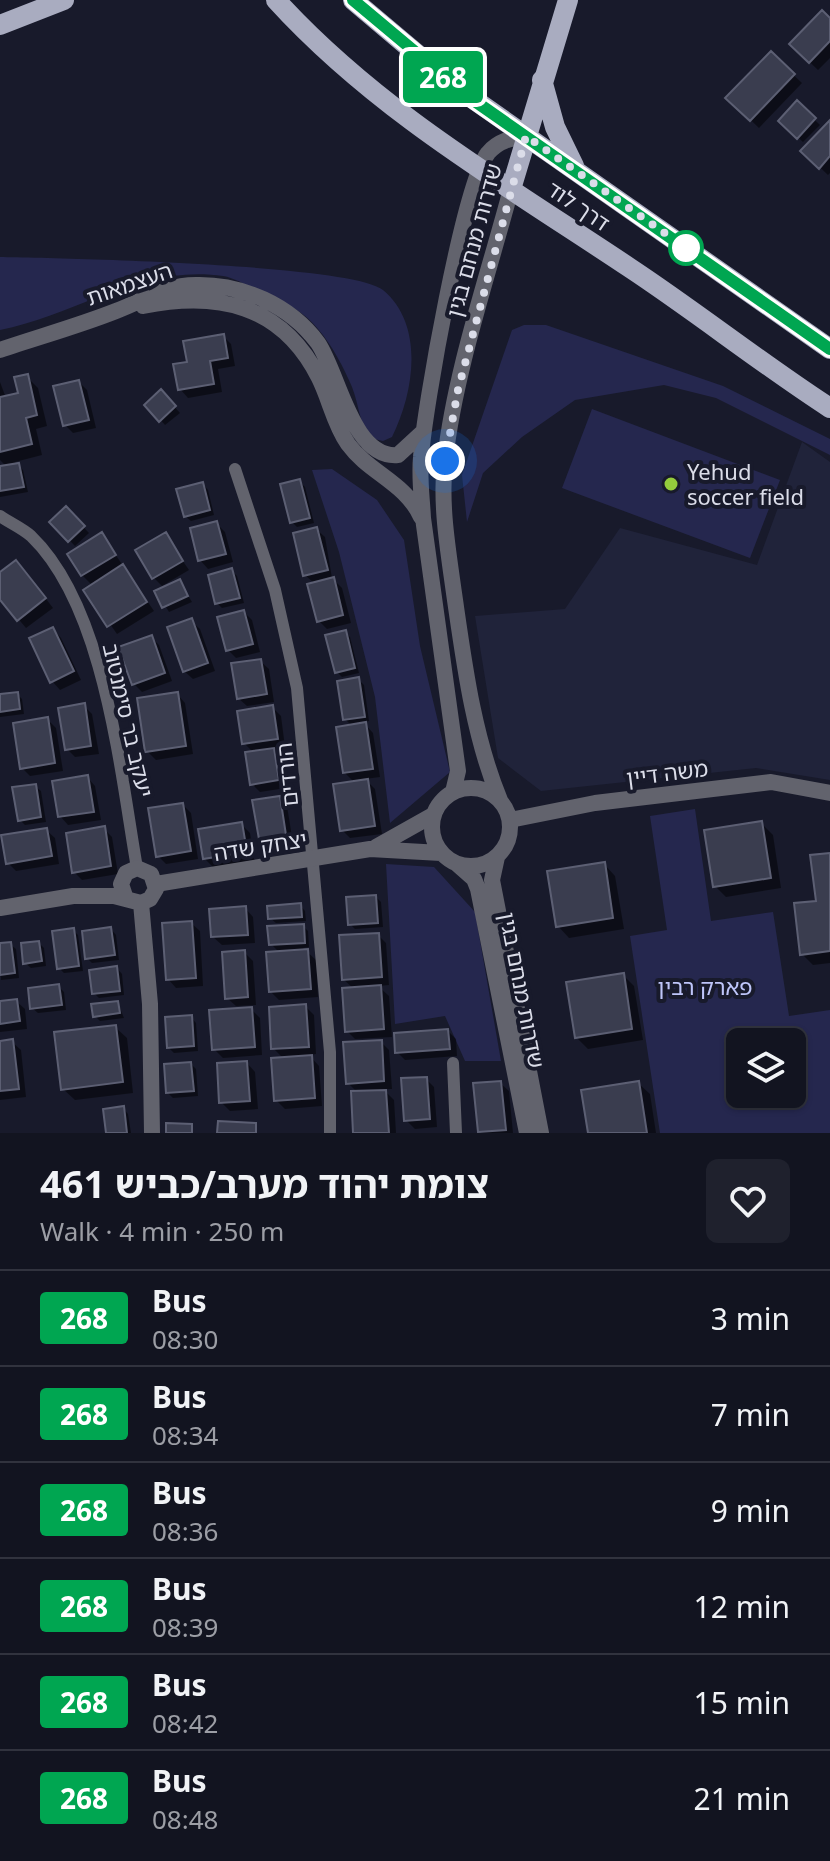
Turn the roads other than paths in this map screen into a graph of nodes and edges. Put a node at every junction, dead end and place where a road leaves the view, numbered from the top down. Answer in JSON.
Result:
{"nodes":[{"id":1,"x":64,"y":0,"type":"edge"},
{"id":2,"x":276,"y":0,"type":"edge"},
{"id":3,"x":353,"y":0,"type":"edge"},
{"id":4,"x":568,"y":0,"type":"edge"},
{"id":5,"x":0,"y":25,"type":"edge"},
{"id":6,"x":542,"y":79,"type":"junction"},
{"id":7,"x":526,"y":136,"type":"junction"},
{"id":8,"x":479,"y":169,"type":"junction"},
{"id":9,"x":578,"y":173,"type":"junction"},
{"id":10,"x":511,"y":189,"type":"junction"},
{"id":11,"x":118,"y":311,"type":"junction"},
{"id":12,"x":830,"y":349,"type":"edge"},
{"id":13,"x":0,"y":350,"type":"edge"},
{"id":14,"x":830,"y":408,"type":"edge"},
{"id":15,"x":423,"y":432,"type":"junction"},
{"id":16,"x":235,"y":469,"type":"dead end"},
{"id":17,"x":0,"y":516,"type":"edge"},
{"id":18,"x":424,"y":525,"type":"junction"},
{"id":19,"x":453,"y":792,"type":"junction"},
{"id":20,"x":830,"y":793,"type":"edge"},
{"id":21,"x":500,"y":800,"type":"junction"},
{"id":22,"x":433,"y":815,"type":"junction"},
{"id":23,"x":510,"y":820,"type":"junction"},
{"id":24,"x":370,"y":849,"type":"junction"},
{"id":25,"x":441,"y":853,"type":"junction"},
{"id":26,"x":497,"y":857,"type":"junction"},
{"id":27,"x":315,"y":858,"type":"junction"},
{"id":28,"x":457,"y":864,"type":"junction"},
{"id":29,"x":131,"y":871,"type":"junction"},
{"id":30,"x":156,"y":884,"type":"junction"},
{"id":31,"x":73,"y":896,"type":"junction"},
{"id":32,"x":133,"y":901,"type":"junction"},
{"id":33,"x":0,"y":908,"type":"edge"},
{"id":34,"x":453,"y":1063,"type":"dead end"},
{"id":35,"x":152,"y":1133,"type":"edge"},
{"id":36,"x":330,"y":1133,"type":"edge"},
{"id":37,"x":456,"y":1133,"type":"edge"},
{"id":38,"x":527,"y":1133,"type":"edge"},
{"id":39,"x":541,"y":1133,"type":"edge"}],
"edges":[{"from":1,"to":5,"type":"main road"},
{"from":2,"to":8,"type":"main road","name":"דרך לוד"},
{"from":3,"to":7,"type":"main road","name":"דרך לוד"},
{"from":4,"to":6,"type":"main road"},
{"from":6,"to":7,"type":"main road"},
{"from":6,"to":9,"type":"main road"},
{"from":7,"to":8,"type":"street","name":"שדרות מנחם בגין"},
{"from":7,"to":9,"type":"main road","name":"דרך לוד"},
{"from":7,"to":10,"type":"main road","name":"שדרות מנחם בגין"},
{"from":8,"to":10,"type":"main road","name":"דרך לוד"},
{"from":8,"to":15,"type":"street","name":"שדרות מנחם בגין"},
{"from":9,"to":12,"type":"main road","name":"דרך לוד"},
{"from":10,"to":14,"type":"main road","name":"דרך לוד"},
{"from":10,"to":21,"type":"street","name":"שדרות מנחם בגין"},
{"from":11,"to":13,"type":"street","name":"העצמאות"},
{"from":11,"to":15,"type":"street","name":"העצמאות"},
{"from":11,"to":18,"type":"street"},
{"from":15,"to":18,"type":"street","name":"שדרות מנחם בגין"},
{"from":16,"to":27,"type":"street","name":"הורדים"},
{"from":17,"to":29,"type":"street","name":"יעקב בר סימנטוב"},
{"from":18,"to":19,"type":"street","name":"שדרות מנחם בגין"},
{"from":19,"to":21,"type":"street"},
{"from":19,"to":22,"type":"street"},
{"from":20,"to":23,"type":"street","name":"משה דיין"},
{"from":21,"to":23,"type":"street"},
{"from":22,"to":24,"type":"street","name":"יצחק שדה"},
{"from":22,"to":25,"type":"street"},
{"from":23,"to":26,"type":"street"},
{"from":24,"to":25,"type":"street","name":"יצחק שדה"},
{"from":24,"to":27,"type":"street","name":"יצחק שדה"},
{"from":25,"to":28,"type":"street"},
{"from":26,"to":28,"type":"street"},
{"from":26,"to":39,"type":"street","name":"שדרות מנחם בגין"},
{"from":27,"to":30,"type":"street","name":"יצחק שדה"},
{"from":27,"to":36,"type":"street","name":"הורדים"},
{"from":28,"to":38,"type":"street","name":"שדרות מנחם בגין"},
{"from":29,"to":30,"type":"street"},
{"from":29,"to":31,"type":"street"},
{"from":29,"to":32,"type":"street"},
{"from":30,"to":32,"type":"street"},
{"from":31,"to":32,"type":"street"},
{"from":31,"to":33,"type":"street"},
{"from":32,"to":35,"type":"street"},
{"from":34,"to":37,"type":"street"}]}
